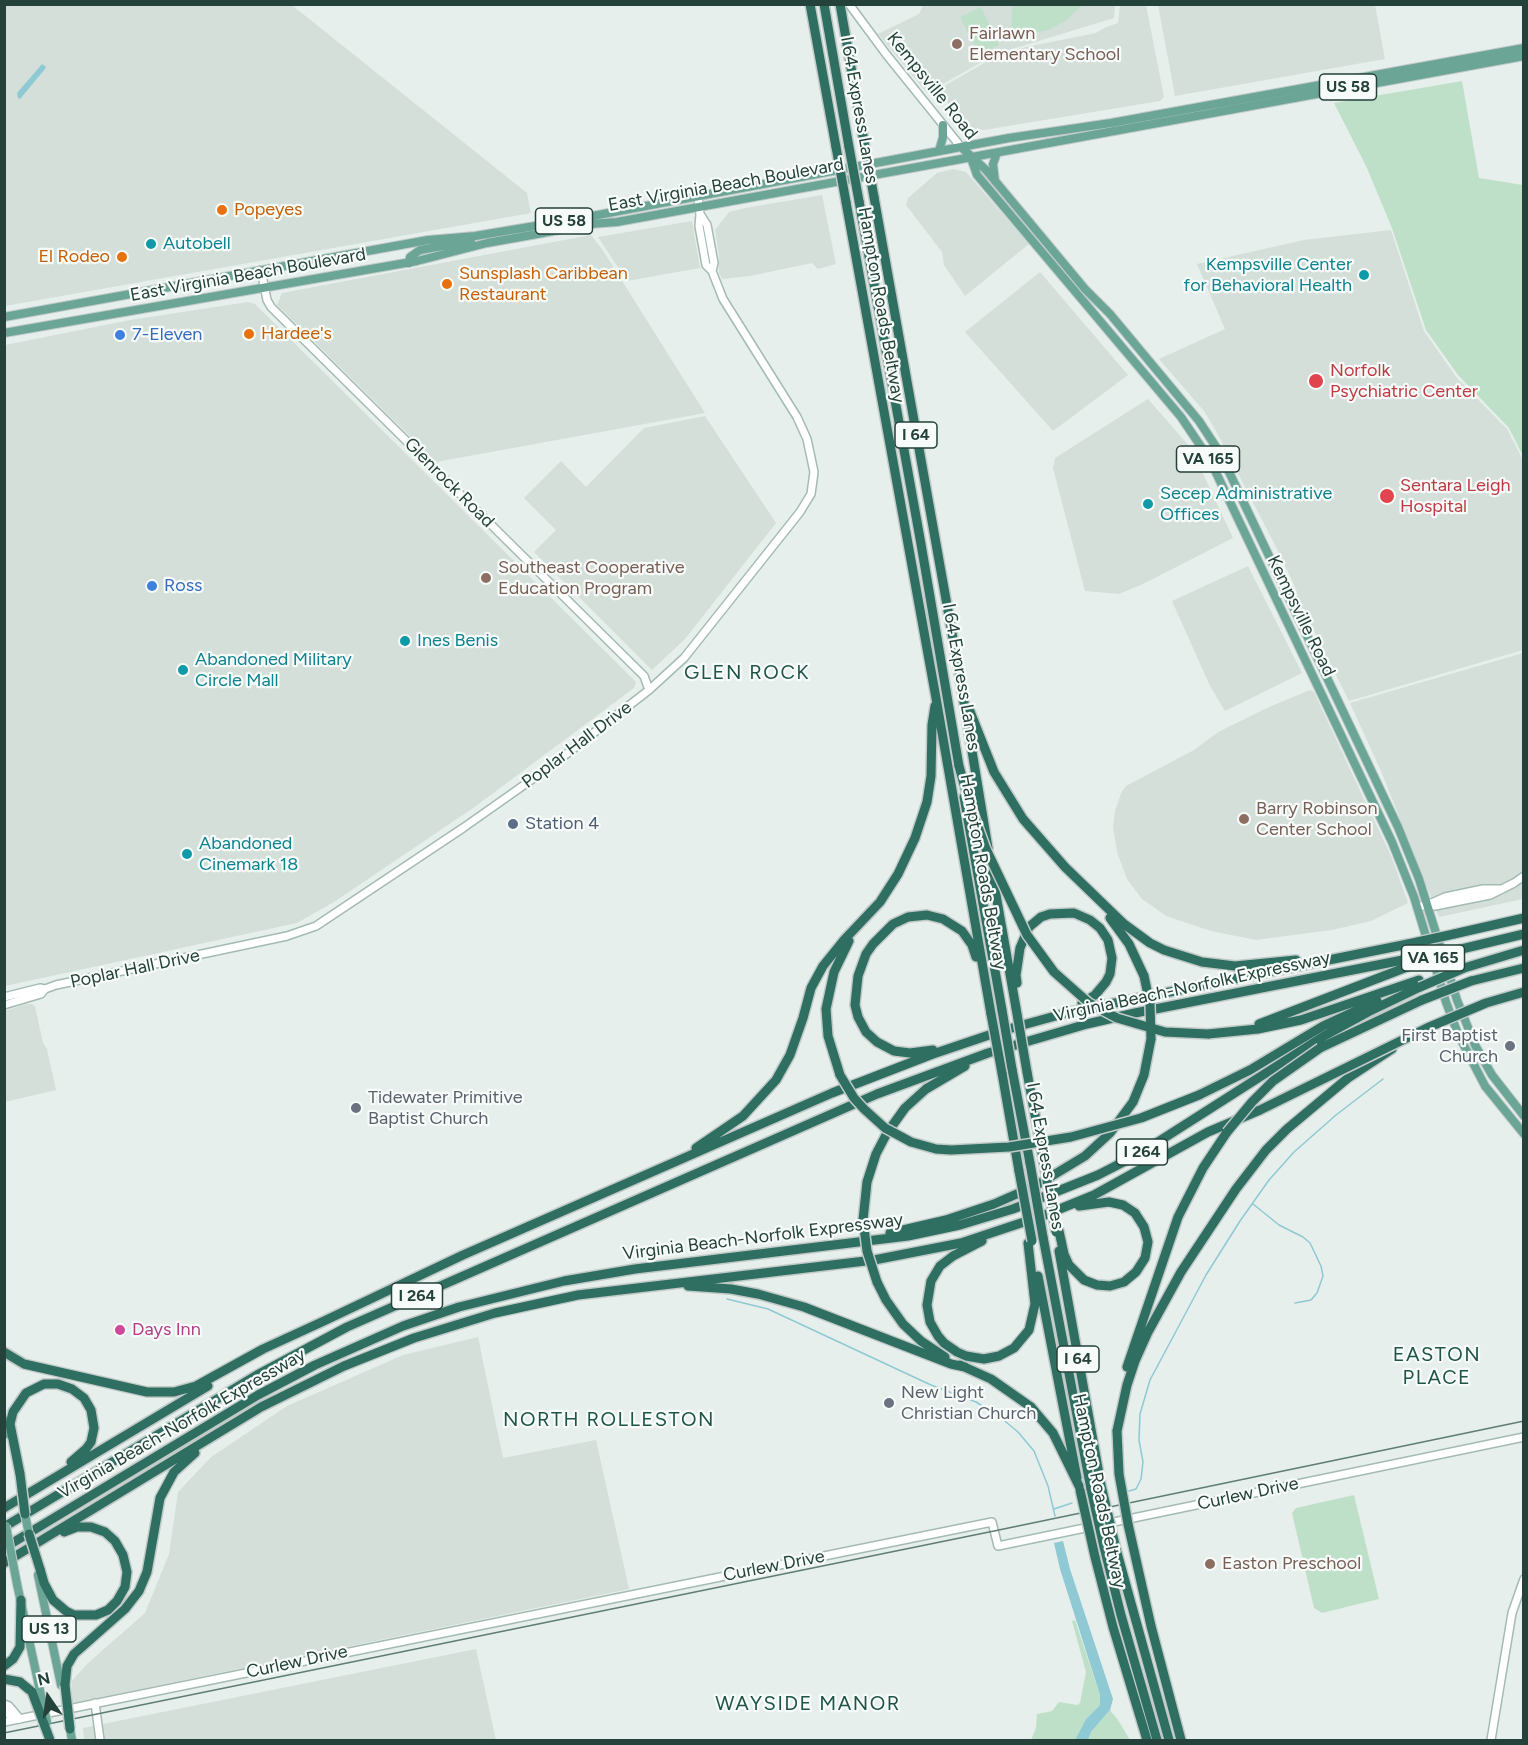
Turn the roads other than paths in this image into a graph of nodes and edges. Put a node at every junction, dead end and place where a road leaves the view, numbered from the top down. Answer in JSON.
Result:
{"nodes":[{"id":1,"x":810,"y":4,"type":"edge"},
{"id":2,"x":840,"y":4,"type":"edge"},
{"id":3,"x":849,"y":4,"type":"edge"},
{"id":4,"x":824,"y":6,"type":"edge"},
{"id":5,"x":1524,"y":48,"type":"edge"},
{"id":6,"x":1524,"y":56,"type":"edge"},
{"id":7,"x":943,"y":125,"type":"junction"},
{"id":8,"x":961,"y":147,"type":"junction"},
{"id":9,"x":939,"y":151,"type":"junction"},
{"id":10,"x":997,"y":153,"type":"junction"},
{"id":11,"x":971,"y":158,"type":"junction"},
{"id":12,"x":995,"y":181,"type":"junction"},
{"id":13,"x":698,"y":196,"type":"junction"},
{"id":14,"x":700,"y":210,"type":"junction"},
{"id":15,"x":486,"y":235,"type":"junction"},
{"id":16,"x":409,"y":263,"type":"junction"},
{"id":17,"x":261,"y":270,"type":"junction"},
{"id":18,"x":263,"y":287,"type":"junction"},
{"id":19,"x":4,"y":317,"type":"edge"},
{"id":20,"x":4,"y":333,"type":"edge"},
{"id":21,"x":959,"y":672,"type":"junction"},
{"id":22,"x":650,"y":690,"type":"junction"},
{"id":23,"x":936,"y":698,"type":"junction"},
{"id":24,"x":959,"y":766,"type":"junction"},
{"id":25,"x":1524,"y":876,"type":"edge"},
{"id":26,"x":1076,"y":877,"type":"junction"},
{"id":27,"x":1427,"y":905,"type":"junction"},
{"id":28,"x":1417,"y":907,"type":"junction"},
{"id":29,"x":1524,"y":918,"type":"edge"},
{"id":30,"x":863,"y":922,"type":"junction"},
{"id":31,"x":1524,"y":934,"type":"edge"},
{"id":32,"x":1524,"y":950,"type":"edge"},
{"id":33,"x":1343,"y":955,"type":"junction"},
{"id":34,"x":1414,"y":961,"type":"junction"},
{"id":35,"x":1524,"y":968,"type":"edge"},
{"id":36,"x":1419,"y":984,"type":"junction"},
{"id":37,"x":45,"y":989,"type":"junction"},
{"id":38,"x":1524,"y":992,"type":"edge"},
{"id":39,"x":987,"y":993,"type":"junction"},
{"id":40,"x":4,"y":997,"type":"edge"},
{"id":41,"x":4,"y":1005,"type":"edge"},
{"id":42,"x":1016,"y":1006,"type":"junction"},
{"id":43,"x":1046,"y":1018,"type":"junction"},
{"id":44,"x":1437,"y":1023,"type":"junction"},
{"id":45,"x":1221,"y":1034,"type":"junction"},
{"id":46,"x":979,"y":1038,"type":"junction"},
{"id":47,"x":988,"y":1053,"type":"junction"},
{"id":48,"x":1524,"y":1116,"type":"edge"},
{"id":49,"x":1524,"y":1134,"type":"edge"},
{"id":50,"x":658,"y":1169,"type":"junction"},
{"id":51,"x":1045,"y":1215,"type":"junction"},
{"id":52,"x":1011,"y":1228,"type":"junction"},
{"id":53,"x":1058,"y":1232,"type":"junction"},
{"id":54,"x":1030,"y":1242,"type":"junction"},
{"id":55,"x":835,"y":1246,"type":"junction"},
{"id":56,"x":647,"y":1286,"type":"junction"},
{"id":57,"x":301,"y":1332,"type":"junction"},
{"id":58,"x":4,"y":1352,"type":"edge"},
{"id":59,"x":965,"y":1367,"type":"junction"},
{"id":60,"x":4,"y":1420,"type":"edge"},
{"id":61,"x":235,"y":1423,"type":"junction"},
{"id":62,"x":1117,"y":1431,"type":"junction"},
{"id":63,"x":1524,"y":1437,"type":"edge"},
{"id":64,"x":18,"y":1475,"type":"junction"},
{"id":65,"x":1079,"y":1488,"type":"junction"},
{"id":66,"x":36,"y":1489,"type":"junction"},
{"id":67,"x":7,"y":1507,"type":"edge"},
{"id":68,"x":25,"y":1514,"type":"joint"},
{"id":69,"x":5,"y":1520,"type":"edge"},
{"id":70,"x":4,"y":1527,"type":"edge"},
{"id":71,"x":29,"y":1534,"type":"joint"},
{"id":72,"x":4,"y":1548,"type":"edge"},
{"id":73,"x":19,"y":1554,"type":"junction"},
{"id":74,"x":4,"y":1563,"type":"edge"},
{"id":75,"x":39,"y":1570,"type":"junction"},
{"id":76,"x":1524,"y":1579,"type":"edge"},
{"id":77,"x":21,"y":1600,"type":"junction"},
{"id":78,"x":4,"y":1666,"type":"edge"},
{"id":79,"x":4,"y":1679,"type":"edge"},
{"id":80,"x":63,"y":1685,"type":"junction"},
{"id":81,"x":36,"y":1691,"type":"junction"},
{"id":82,"x":95,"y":1703,"type":"junction"},
{"id":83,"x":4,"y":1706,"type":"edge"},
{"id":84,"x":16,"y":1720,"type":"junction"},
{"id":85,"x":4,"y":1722,"type":"edge"},
{"id":86,"x":70,"y":1729,"type":"joint"},
{"id":87,"x":50,"y":1740,"type":"edge"},
{"id":88,"x":72,"y":1740,"type":"edge"},
{"id":89,"x":100,"y":1740,"type":"edge"},
{"id":90,"x":1147,"y":1740,"type":"edge"},
{"id":91,"x":1157,"y":1740,"type":"edge"},
{"id":92,"x":1169,"y":1740,"type":"edge"},
{"id":93,"x":1181,"y":1740,"type":"edge"},
{"id":94,"x":1491,"y":1740,"type":"edge"}],
"edges":[{"from":1,"to":23,"type":"highway","name":"Hampton Roads Beltway","number":"I 64","bridge":true},
{"from":2,"to":21,"type":"highway","name":"Hampton Roads Beltway","number":"I 64","bridge":true},
{"from":3,"to":7,"type":"street","name":"Kempsville Road","number":"VA 165"},
{"from":4,"to":24,"type":"highway","name":"I 64 Express Lanes","bridge":true},
{"from":5,"to":8,"type":"main road","name":"East Virginia Beach Boulevard","number":"US 58"},
{"from":6,"to":10,"type":"main road","name":"East Virginia Beach Boulevard","number":"US 58"},
{"from":7,"to":8,"type":"street","name":"Kempsville Road","number":"VA 165"},
{"from":7,"to":9,"type":"main road"},
{"from":8,"to":9,"type":"main road","name":"East Virginia Beach Boulevard","number":"US 58"},
{"from":8,"to":11,"type":"main road","name":"Kempsville Road","number":"VA 165"},
{"from":9,"to":13,"type":"main road","name":"East Virginia Beach Boulevard","number":"US 58"},
{"from":10,"to":11,"type":"main road","name":"East Virginia Beach Boulevard","number":"US 58"},
{"from":10,"to":12,"type":"main road"},
{"from":11,"to":12,"type":"main road","name":"Kempsville Road","number":"VA 165"},
{"from":11,"to":14,"type":"main road","name":"East Virginia Beach Boulevard","number":"US 58"},
{"from":11,"to":28,"type":"main road","name":"Kempsville Road","number":"VA 165"},
{"from":12,"to":27,"type":"main road","name":"Kempsville Road","number":"VA 165"},
{"from":13,"to":14,"type":"street","name":"Poplar Hall Drive"},
{"from":13,"to":15,"type":"main road","name":"East Virginia Beach Boulevard","number":"US 58"},
{"from":14,"to":16,"type":"main road","name":"East Virginia Beach Boulevard","number":"US 58"},
{"from":14,"to":22,"type":"street","name":"Poplar Hall Drive"},
{"from":15,"to":16,"type":"main road"},
{"from":15,"to":17,"type":"main road","name":"East Virginia Beach Boulevard","number":"US 58"},
{"from":16,"to":18,"type":"main road","name":"East Virginia Beach Boulevard","number":"US 58"},
{"from":17,"to":18,"type":"street","name":"Glenrock Road"},
{"from":17,"to":19,"type":"main road","name":"East Virginia Beach Boulevard","number":"US 58"},
{"from":18,"to":20,"type":"main road","name":"East Virginia Beach Boulevard","number":"US 58"},
{"from":18,"to":22,"type":"street","name":"Glenrock Road"},
{"from":21,"to":26,"type":"highway"},
{"from":21,"to":42,"type":"highway","name":"Hampton Roads Beltway","number":"I 64"},
{"from":22,"to":37,"type":"street","name":"Poplar Hall Drive"},
{"from":23,"to":30,"type":"highway"},
{"from":23,"to":39,"type":"highway","name":"Hampton Roads Beltway","number":"I 64"},
{"from":24,"to":45,"type":"highway","bridge":true},
{"from":24,"to":91,"type":"highway","name":"I 64 Express Lanes","bridge":true},
{"from":25,"to":27,"type":"street"},
{"from":26,"to":33,"type":"highway"},
{"from":26,"to":55,"type":"highway","bridge":true},
{"from":27,"to":28,"type":"street"},
{"from":27,"to":48,"type":"main road","name":"Kempsville Road","number":"VA 165"},
{"from":28,"to":49,"type":"main road","name":"Kempsville Road","number":"VA 165"},
{"from":29,"to":33,"type":"highway","bridge":true},
{"from":30,"to":36,"type":"highway","bridge":true},
{"from":30,"to":50,"type":"highway"},
{"from":31,"to":34,"type":"highway","name":"Virginia Beach-Norfolk Expressway","number":"I 264","bridge":true},
{"from":32,"to":36,"type":"highway","bridge":true},
{"from":33,"to":43,"type":"highway"},
{"from":34,"to":45,"type":"highway"},
{"from":34,"to":47,"type":"highway","name":"Virginia Beach-Norfolk Expressway","number":"I 264"},
{"from":35,"to":62,"type":"highway","bridge":true},
{"from":36,"to":45,"type":"highway"},
{"from":36,"to":55,"type":"highway","name":"Virginia Beach-Norfolk Expressway","number":"I 264"},
{"from":37,"to":40,"type":"street","name":"Poplar Hall Drive"},
{"from":37,"to":41,"type":"street","name":"Poplar Hall Drive"},
{"from":38,"to":44,"type":"highway","bridge":true},
{"from":39,"to":46,"type":"highway"},
{"from":39,"to":54,"type":"highway","name":"Hampton Roads Beltway","number":"I 64","bridge":true},
{"from":42,"to":43,"type":"highway"},
{"from":42,"to":53,"type":"highway","name":"Hampton Roads Beltway","number":"I 64","bridge":true},
{"from":43,"to":46,"type":"highway"},
{"from":44,"to":51,"type":"highway","bridge":true},
{"from":44,"to":62,"type":"highway","bridge":true},
{"from":46,"to":50,"type":"highway"},
{"from":47,"to":59,"type":"highway","bridge":true},
{"from":47,"to":70,"type":"highway","name":"Virginia Beach-Norfolk Expressway","number":"I 264"},
{"from":50,"to":57,"type":"highway"},
{"from":51,"to":52,"type":"highway"},
{"from":51,"to":53,"type":"highway"},
{"from":52,"to":54,"type":"highway"},
{"from":52,"to":56,"type":"highway"},
{"from":53,"to":92,"type":"highway","name":"Hampton Roads Beltway","number":"I 64","bridge":true},
{"from":54,"to":65,"type":"highway","name":"Hampton Roads Beltway","number":"I 64"},
{"from":55,"to":72,"type":"highway","name":"Virginia Beach-Norfolk Expressway","number":"I 264"},
{"from":56,"to":59,"type":"highway"},
{"from":56,"to":61,"type":"highway"},
{"from":57,"to":58,"type":"highway"},
{"from":57,"to":66,"type":"highway"},
{"from":59,"to":65,"type":"highway"},
{"from":60,"to":64,"type":"main road"},
{"from":61,"to":73,"type":"highway"},
{"from":61,"to":80,"type":"highway"},
{"from":62,"to":93,"type":"highway","bridge":true},
{"from":63,"to":82,"type":"street","name":"Curlew Drive"},
{"from":64,"to":66,"type":"highway"},
{"from":64,"to":68,"type":"highway","bridge":true},
{"from":65,"to":90,"type":"highway","name":"Hampton Roads Beltway","number":"I 64","bridge":true},
{"from":66,"to":67,"type":"highway"},
{"from":68,"to":71,"type":"main road","bridge":true},
{"from":69,"to":77,"type":"main road","number":"US 13","bridge":true},
{"from":71,"to":75,"type":"highway","bridge":true},
{"from":73,"to":74,"type":"highway"},
{"from":73,"to":75,"type":"highway"},
{"from":75,"to":80,"type":"main road","number":"US 13"},
{"from":76,"to":94,"type":"street"},
{"from":77,"to":78,"type":"highway"},
{"from":77,"to":81,"type":"main road","number":"US 13"},
{"from":79,"to":81,"type":"highway"},
{"from":80,"to":86,"type":"highway","bridge":true},
{"from":81,"to":87,"type":"highway","bridge":true},
{"from":82,"to":84,"type":"street","name":"Curlew Drive"},
{"from":82,"to":89,"type":"street"},
{"from":83,"to":84,"type":"street"},
{"from":84,"to":85,"type":"street","name":"Curlew Drive"},
{"from":86,"to":88,"type":"main road"}]}
